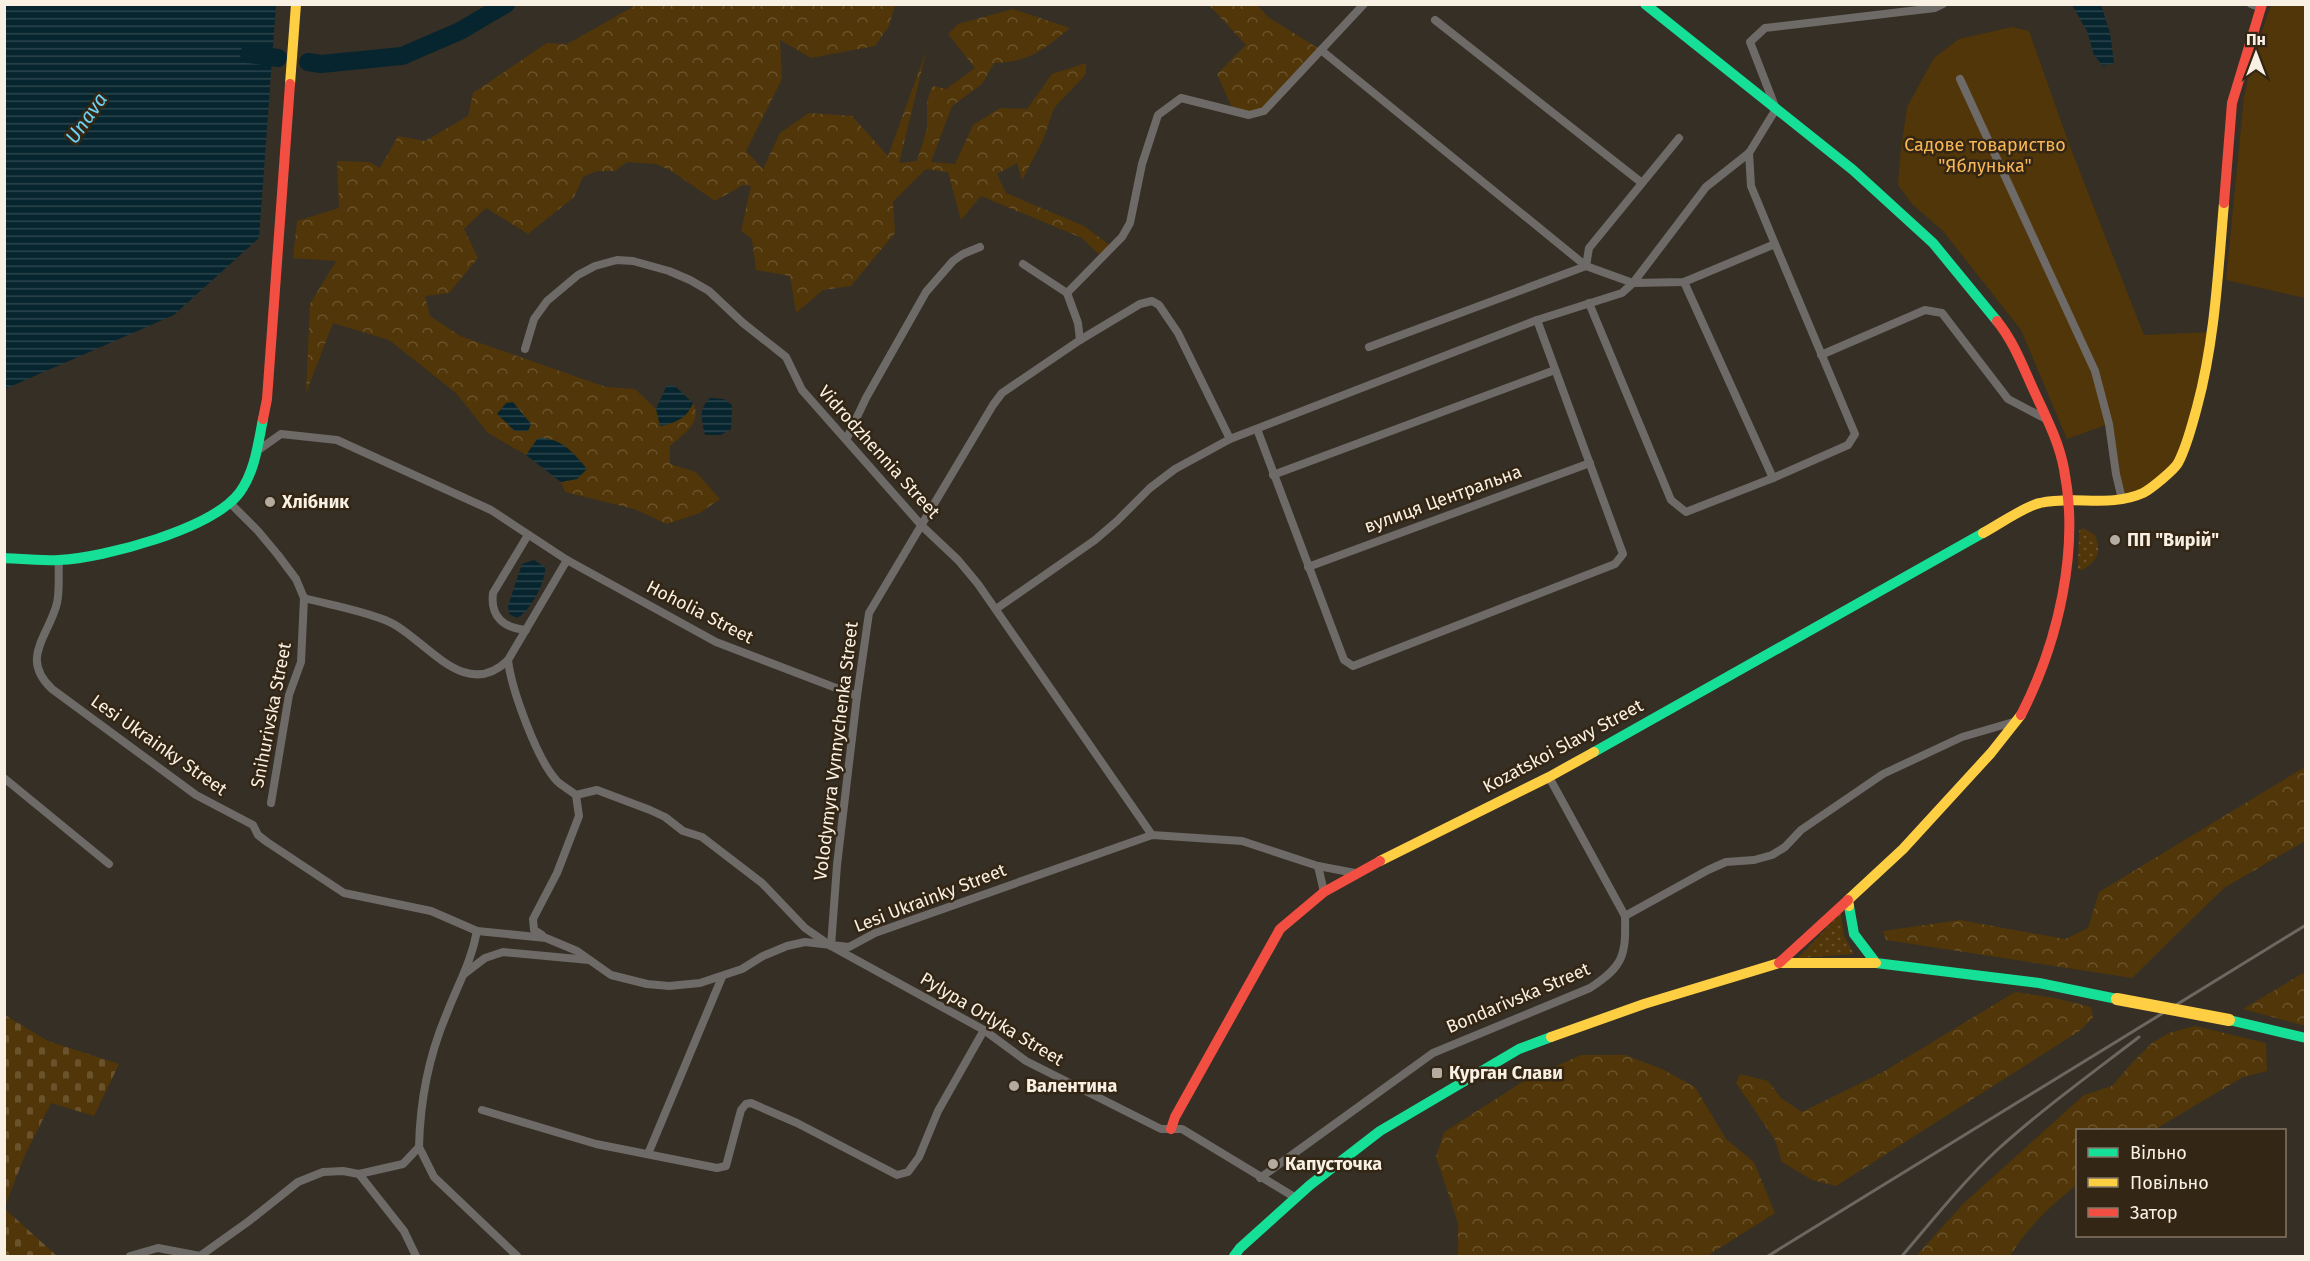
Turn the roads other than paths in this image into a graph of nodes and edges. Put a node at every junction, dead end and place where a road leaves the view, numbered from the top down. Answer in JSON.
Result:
{"nodes":[{"id":1,"x":296,"y":4,"type":"edge"},
{"id":2,"x":1364,"y":4,"type":"edge"},
{"id":3,"x":1645,"y":4,"type":"edge"},
{"id":4,"x":1943,"y":4,"type":"edge"},
{"id":5,"x":2258,"y":6,"type":"edge"},
{"id":6,"x":1436,"y":20,"type":"dead end"},
{"id":7,"x":1321,"y":50,"type":"junction"},
{"id":8,"x":1960,"y":79,"type":"dead end"},
{"id":9,"x":1776,"y":109,"type":"junction"},
{"id":10,"x":1679,"y":138,"type":"dead end"},
{"id":11,"x":1749,"y":153,"type":"junction"},
{"id":12,"x":1642,"y":183,"type":"junction"},
{"id":13,"x":1774,"y":244,"type":"junction"},
{"id":14,"x":980,"y":247,"type":"dead end"},
{"id":15,"x":1023,"y":264,"type":"dead end"},
{"id":16,"x":1586,"y":266,"type":"junction"},
{"id":17,"x":1684,"y":282,"type":"junction"},
{"id":18,"x":1633,"y":283,"type":"junction"},
{"id":19,"x":1067,"y":293,"type":"junction"},
{"id":20,"x":1590,"y":303,"type":"junction"},
{"id":21,"x":1537,"y":320,"type":"junction"},
{"id":22,"x":1080,"y":340,"type":"junction"},
{"id":23,"x":1368,"y":347,"type":"dead end"},
{"id":24,"x":525,"y":349,"type":"dead end"},
{"id":25,"x":1821,"y":355,"type":"junction"},
{"id":26,"x":1555,"y":370,"type":"junction"},
{"id":27,"x":2047,"y":420,"type":"junction"},
{"id":28,"x":1253,"y":430,"type":"junction"},
{"id":29,"x":847,"y":438,"type":"junction"},
{"id":30,"x":1230,"y":439,"type":"junction"},
{"id":31,"x":257,"y":451,"type":"junction"},
{"id":32,"x":1590,"y":463,"type":"junction"},
{"id":33,"x":1274,"y":475,"type":"junction"},
{"id":34,"x":1773,"y":478,"type":"junction"},
{"id":35,"x":2068,"y":499,"type":"junction"},
{"id":36,"x":2122,"y":499,"type":"junction"},
{"id":37,"x":230,"y":503,"type":"junction"},
{"id":38,"x":922,"y":526,"type":"junction"},
{"id":39,"x":528,"y":535,"type":"junction"},
{"id":40,"x":4,"y":558,"type":"edge"},
{"id":41,"x":59,"y":560,"type":"junction"},
{"id":42,"x":567,"y":560,"type":"junction"},
{"id":43,"x":1308,"y":567,"type":"junction"},
{"id":44,"x":304,"y":598,"type":"junction"},
{"id":45,"x":996,"y":609,"type":"junction"},
{"id":46,"x":526,"y":630,"type":"junction"},
{"id":47,"x":508,"y":660,"type":"junction"},
{"id":48,"x":857,"y":696,"type":"junction"},
{"id":49,"x":2018,"y":721,"type":"junction"},
{"id":50,"x":1549,"y":777,"type":"junction"},
{"id":51,"x":4,"y":778,"type":"edge"},
{"id":52,"x":576,"y":795,"type":"junction"},
{"id":53,"x":271,"y":803,"type":"dead end"},
{"id":54,"x":1152,"y":835,"type":"junction"},
{"id":55,"x":109,"y":864,"type":"dead end"},
{"id":56,"x":1318,"y":866,"type":"junction"},
{"id":57,"x":1355,"y":873,"type":"junction"},
{"id":58,"x":1324,"y":892,"type":"junction"},
{"id":59,"x":1848,"y":900,"type":"junction"},
{"id":60,"x":1625,"y":916,"type":"junction"},
{"id":61,"x":477,"y":931,"type":"junction"},
{"id":62,"x":546,"y":938,"type":"junction"},
{"id":63,"x":831,"y":946,"type":"junction"},
{"id":64,"x":590,"y":960,"type":"junction"},
{"id":65,"x":1779,"y":963,"type":"junction"},
{"id":66,"x":1876,"y":963,"type":"junction"},
{"id":67,"x":464,"y":974,"type":"junction"},
{"id":68,"x":722,"y":976,"type":"junction"},
{"id":69,"x":984,"y":1030,"type":"junction"},
{"id":70,"x":2306,"y":1038,"type":"edge"},
{"id":71,"x":482,"y":1110,"type":"dead end"},
{"id":72,"x":1171,"y":1129,"type":"junction"},
{"id":73,"x":419,"y":1147,"type":"junction"},
{"id":74,"x":648,"y":1154,"type":"junction"},
{"id":75,"x":359,"y":1174,"type":"junction"},
{"id":76,"x":1260,"y":1178,"type":"junction"},
{"id":77,"x":1296,"y":1198,"type":"junction"},
{"id":78,"x":130,"y":1257,"type":"edge"},
{"id":79,"x":416,"y":1257,"type":"edge"},
{"id":80,"x":517,"y":1257,"type":"edge"},
{"id":81,"x":1234,"y":1257,"type":"edge"}],
"edges":[{"from":1,"to":31,"type":"main road"},
{"from":2,"to":7,"type":"street"},
{"from":3,"to":9,"type":"main road"},
{"from":4,"to":9,"type":"street"},
{"from":5,"to":36,"type":"main road","name":"Kozatskoi Slavy Street"},
{"from":6,"to":12,"type":"street"},
{"from":7,"to":16,"type":"street"},
{"from":7,"to":19,"type":"street"},
{"from":8,"to":36,"type":"street"},
{"from":9,"to":11,"type":"street"},
{"from":9,"to":27,"type":"main road"},
{"from":10,"to":12,"type":"street"},
{"from":11,"to":13,"type":"street"},
{"from":11,"to":18,"type":"street"},
{"from":12,"to":16,"type":"street"},
{"from":13,"to":17,"type":"street"},
{"from":13,"to":25,"type":"street"},
{"from":14,"to":29,"type":"street"},
{"from":15,"to":19,"type":"street"},
{"from":16,"to":18,"type":"street"},
{"from":16,"to":23,"type":"street"},
{"from":17,"to":18,"type":"street"},
{"from":17,"to":34,"type":"street"},
{"from":18,"to":20,"type":"street"},
{"from":19,"to":22,"type":"street"},
{"from":20,"to":21,"type":"street"},
{"from":20,"to":34,"type":"street"},
{"from":21,"to":26,"type":"street"},
{"from":21,"to":28,"type":"street"},
{"from":22,"to":30,"type":"street","name":"Volodymyra Vynnychenka Street"},
{"from":22,"to":38,"type":"street","name":"Volodymyra Vynnychenka Street"},
{"from":24,"to":29,"type":"street","name":"Vidrodzhennia Street"},
{"from":25,"to":27,"type":"street"},
{"from":25,"to":34,"type":"street"},
{"from":26,"to":32,"type":"street"},
{"from":26,"to":33,"type":"street"},
{"from":27,"to":35,"type":"main road"},
{"from":28,"to":30,"type":"street"},
{"from":28,"to":33,"type":"street"},
{"from":29,"to":38,"type":"street","name":"Vidrodzhennia Street"},
{"from":30,"to":45,"type":"street"},
{"from":31,"to":37,"type":"main road"},
{"from":31,"to":39,"type":"street","name":"Hoholia Street"},
{"from":32,"to":43,"type":"street","name":"вулиця Центральна"},
{"from":32,"to":43,"type":"street"},
{"from":33,"to":43,"type":"street"},
{"from":35,"to":36,"type":"main road","name":"Kozatskoi Slavy Street"},
{"from":35,"to":49,"type":"main road"},
{"from":35,"to":50,"type":"main road","name":"Kozatskoi Slavy Street"},
{"from":37,"to":41,"type":"main road"},
{"from":37,"to":44,"type":"street","name":"Snihurivska Street"},
{"from":38,"to":45,"type":"street","name":"Vidrodzhennia Street"},
{"from":38,"to":48,"type":"street","name":"Volodymyra Vynnychenka Street"},
{"from":39,"to":42,"type":"street","name":"Hoholia Street"},
{"from":39,"to":46,"type":"street"},
{"from":40,"to":41,"type":"main road"},
{"from":41,"to":61,"type":"street","name":"Lesi Ukrainky Street"},
{"from":42,"to":46,"type":"street"},
{"from":42,"to":48,"type":"street","name":"Hoholia Street"},
{"from":44,"to":47,"type":"street"},
{"from":44,"to":53,"type":"street","name":"Snihurivska Street"},
{"from":45,"to":54,"type":"street","name":"Vidrodzhennia Street"},
{"from":46,"to":47,"type":"street"},
{"from":47,"to":52,"type":"street"},
{"from":48,"to":63,"type":"street","name":"Volodymyra Vynnychenka Street"},
{"from":49,"to":59,"type":"main road"},
{"from":49,"to":60,"type":"street"},
{"from":50,"to":57,"type":"main road","name":"Kozatskoi Slavy Street"},
{"from":50,"to":60,"type":"street"},
{"from":51,"to":55,"type":"street"},
{"from":52,"to":62,"type":"street"},
{"from":52,"to":63,"type":"street"},
{"from":54,"to":56,"type":"street","name":"Lesi Ukrainky Street"},
{"from":54,"to":63,"type":"street","name":"Lesi Ukrainky Street"},
{"from":56,"to":57,"type":"street","name":"Lesi Ukrainky Street"},
{"from":56,"to":58,"type":"street"},
{"from":57,"to":58,"type":"main road","name":"Kozatskoi Slavy Street"},
{"from":58,"to":72,"type":"main road","name":"Kozatskoi Slavy Street"},
{"from":59,"to":65,"type":"main road"},
{"from":59,"to":66,"type":"main road"},
{"from":60,"to":76,"type":"street","name":"Bondarivska Street"},
{"from":61,"to":62,"type":"street","name":"Lesi Ukrainky Street"},
{"from":61,"to":67,"type":"street"},
{"from":62,"to":64,"type":"street","name":"Lesi Ukrainky Street"},
{"from":63,"to":68,"type":"street","name":"Lesi Ukrainky Street"},
{"from":63,"to":69,"type":"street","name":"Pylypa Orlyka Street"},
{"from":64,"to":67,"type":"street"},
{"from":64,"to":68,"type":"street","name":"Lesi Ukrainky Street"},
{"from":65,"to":66,"type":"main road"},
{"from":65,"to":77,"type":"main road"},
{"from":66,"to":70,"type":"main road","bridge":true},
{"from":67,"to":73,"type":"street"},
{"from":68,"to":74,"type":"street"},
{"from":69,"to":72,"type":"street","name":"Pylypa Orlyka Street"},
{"from":69,"to":74,"type":"street"},
{"from":71,"to":74,"type":"street"},
{"from":72,"to":76,"type":"street","name":"Pylypa Orlyka Street"},
{"from":73,"to":75,"type":"street"},
{"from":73,"to":80,"type":"street"},
{"from":75,"to":78,"type":"street"},
{"from":75,"to":79,"type":"street"},
{"from":76,"to":77,"type":"street","name":"Pylypa Orlyka Street"},
{"from":77,"to":81,"type":"main road"}]}
